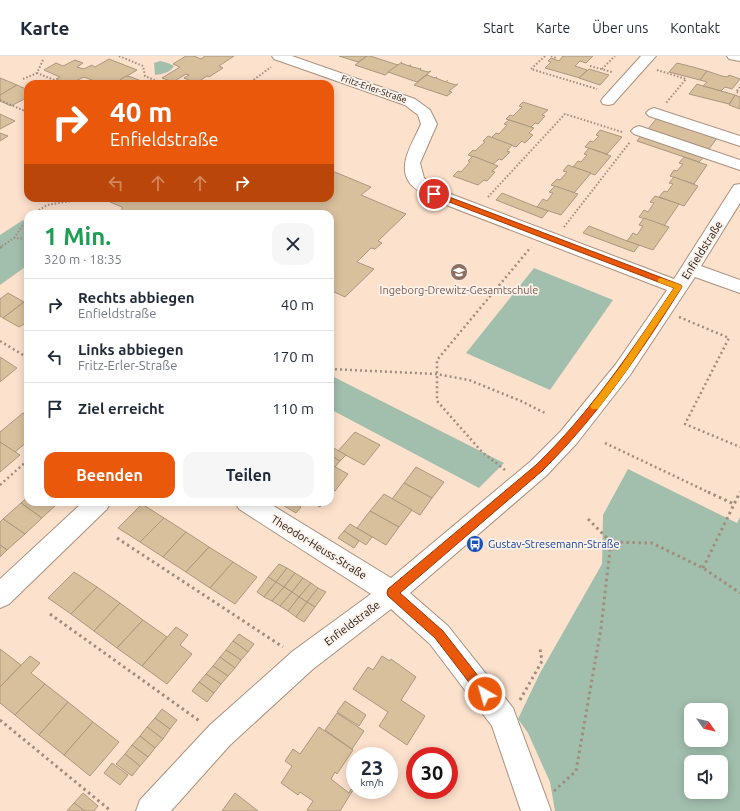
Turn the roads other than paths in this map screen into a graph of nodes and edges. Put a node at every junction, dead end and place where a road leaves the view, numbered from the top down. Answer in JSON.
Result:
{"nodes":[{"id":1,"x":734,"y":56,"type":"edge"},
{"id":2,"x":282,"y":57,"type":"edge"},
{"id":3,"x":740,"y":57,"type":"edge"},
{"id":4,"x":645,"y":61,"type":"edge"},
{"id":5,"x":605,"y":96,"type":"road end"},
{"id":6,"x":658,"y":110,"type":"road end"},
{"id":7,"x":632,"y":136,"type":"road end"},
{"id":8,"x":740,"y":140,"type":"edge"},
{"id":9,"x":740,"y":164,"type":"edge"},
{"id":10,"x":740,"y":189,"type":"edge"},
{"id":11,"x":684,"y":278,"type":"junction"},
{"id":12,"x":740,"y":287,"type":"edge"},
{"id":13,"x":95,"y":506,"type":"edge"},
{"id":14,"x":253,"y":506,"type":"edge"},
{"id":15,"x":392,"y":593,"type":"junction"},
{"id":16,"x":0,"y":596,"type":"edge"},
{"id":17,"x":535,"y":810,"type":"edge"},
{"id":18,"x":151,"y":811,"type":"edge"}],
"edges":[{"from":1,"to":3,"type":"street"},
{"from":2,"to":11,"type":"street","name":"Fritz-Erler-Straße"},
{"from":4,"to":5,"type":"street"},
{"from":6,"to":8,"type":"street"},
{"from":7,"to":9,"type":"street"},
{"from":10,"to":11,"type":"street","name":"Enfieldstraße"},
{"from":11,"to":12,"type":"street","name":"Fritz-Erler-Straße"},
{"from":11,"to":15,"type":"street","name":"Enfieldstraße"},
{"from":13,"to":16,"type":"street"},
{"from":14,"to":15,"type":"street","name":"Theodor-Heuss-Straße"},
{"from":15,"to":17,"type":"street"},
{"from":15,"to":18,"type":"street","name":"Enfieldstraße"}]}
